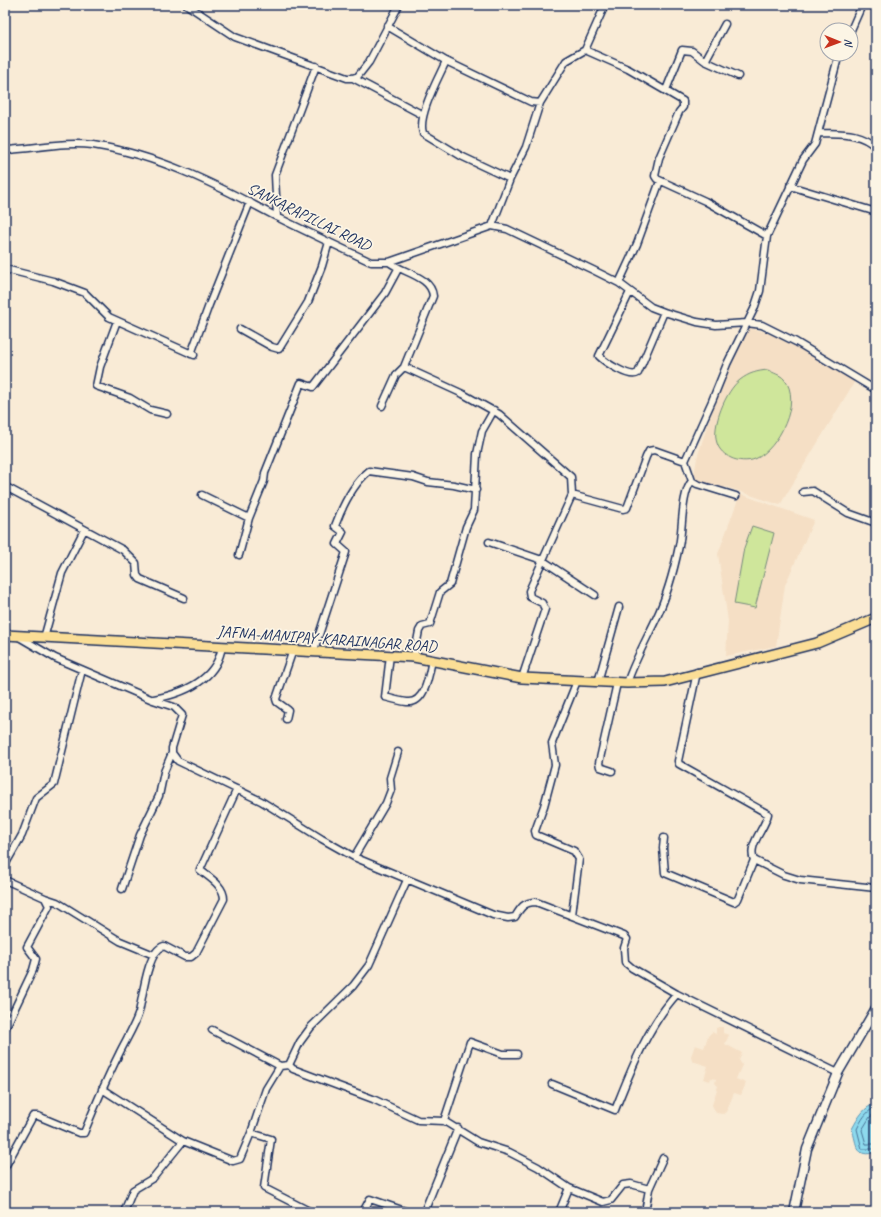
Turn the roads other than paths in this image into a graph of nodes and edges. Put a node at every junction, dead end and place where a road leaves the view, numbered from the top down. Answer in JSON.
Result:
{"nodes":[{"id":1,"x":188,"y":5,"type":"edge"},
{"id":2,"x":399,"y":5,"type":"edge"},
{"id":3,"x":605,"y":5,"type":"edge"},
{"id":4,"x":630,"y":5,"type":"edge"},
{"id":5,"x":640,"y":5,"type":"edge"},
{"id":6,"x":862,"y":5,"type":"edge"},
{"id":7,"x":855,"y":22,"type":"edge"},
{"id":8,"x":725,"y":24,"type":"dead end"},
{"id":9,"x":387,"y":26,"type":"junction"},
{"id":10,"x":584,"y":50,"type":"junction"},
{"id":11,"x":705,"y":60,"type":"junction"},
{"id":12,"x":446,"y":61,"type":"junction"},
{"id":13,"x":838,"y":62,"type":"edge"},
{"id":14,"x":316,"y":66,"type":"junction"},
{"id":15,"x":738,"y":76,"type":"dead end"},
{"id":16,"x":353,"y":78,"type":"junction"},
{"id":17,"x":666,"y":90,"type":"junction"},
{"id":18,"x":540,"y":103,"type":"junction"},
{"id":19,"x":423,"y":115,"type":"junction"},
{"id":20,"x":819,"y":133,"type":"junction"},
{"id":21,"x":876,"y":148,"type":"edge"},
{"id":22,"x":5,"y":150,"type":"edge"},
{"id":23,"x":510,"y":179,"type":"junction"},
{"id":24,"x":660,"y":181,"type":"junction"},
{"id":25,"x":790,"y":186,"type":"junction"},
{"id":26,"x":250,"y":202,"type":"junction"},
{"id":27,"x":874,"y":211,"type":"dead end"},
{"id":28,"x":277,"y":217,"type":"junction"},
{"id":29,"x":492,"y":226,"type":"junction"},
{"id":30,"x":767,"y":236,"type":"junction"},
{"id":31,"x":329,"y":242,"type":"junction"},
{"id":32,"x":389,"y":262,"type":"junction"},
{"id":33,"x":5,"y":269,"type":"edge"},
{"id":34,"x":398,"y":269,"type":"junction"},
{"id":35,"x":619,"y":283,"type":"junction"},
{"id":36,"x":630,"y":292,"type":"junction"},
{"id":37,"x":664,"y":312,"type":"junction"},
{"id":38,"x":117,"y":322,"type":"junction"},
{"id":39,"x":747,"y":323,"type":"junction"},
{"id":40,"x":240,"y":329,"type":"dead end"},
{"id":41,"x":404,"y":367,"type":"junction"},
{"id":42,"x":876,"y":390,"type":"edge"},
{"id":43,"x":382,"y":406,"type":"dead end"},
{"id":44,"x":494,"y":410,"type":"junction"},
{"id":45,"x":167,"y":414,"type":"dead end"},
{"id":46,"x":685,"y":461,"type":"junction"},
{"id":47,"x":692,"y":481,"type":"junction"},
{"id":48,"x":6,"y":487,"type":"edge"},
{"id":49,"x":476,"y":490,"type":"junction"},
{"id":50,"x":803,"y":492,"type":"dead end"},
{"id":51,"x":202,"y":495,"type":"dead end"},
{"id":52,"x":572,"y":495,"type":"junction"},
{"id":53,"x":736,"y":496,"type":"dead end"},
{"id":54,"x":249,"y":518,"type":"junction"},
{"id":55,"x":876,"y":523,"type":"edge"},
{"id":56,"x":84,"y":530,"type":"junction"},
{"id":57,"x":489,"y":542,"type":"dead end"},
{"id":58,"x":238,"y":555,"type":"dead end"},
{"id":59,"x":542,"y":560,"type":"junction"},
{"id":60,"x":595,"y":595,"type":"dead end"},
{"id":61,"x":184,"y":598,"type":"dead end"},
{"id":62,"x":619,"y":607,"type":"dead end"},
{"id":63,"x":876,"y":618,"type":"edge"},
{"id":64,"x":5,"y":636,"type":"edge"},
{"id":65,"x":19,"y":637,"type":"junction"},
{"id":66,"x":44,"y":638,"type":"junction"},
{"id":67,"x":222,"y":646,"type":"junction"},
{"id":68,"x":293,"y":650,"type":"junction"},
{"id":69,"x":314,"y":650,"type":"junction"},
{"id":70,"x":390,"y":655,"type":"junction"},
{"id":71,"x":414,"y":657,"type":"junction"},
{"id":72,"x":432,"y":660,"type":"junction"},
{"id":73,"x":82,"y":670,"type":"junction"},
{"id":74,"x":697,"y":672,"type":"junction"},
{"id":75,"x":522,"y":678,"type":"junction"},
{"id":76,"x":577,"y":681,"type":"junction"},
{"id":77,"x":598,"y":682,"type":"junction"},
{"id":78,"x":617,"y":683,"type":"junction"},
{"id":79,"x":627,"y":683,"type":"junction"},
{"id":80,"x":153,"y":700,"type":"junction"},
{"id":81,"x":286,"y":719,"type":"dead end"},
{"id":82,"x":398,"y":752,"type":"dead end"},
{"id":83,"x":172,"y":753,"type":"junction"},
{"id":84,"x":612,"y":771,"type":"dead end"},
{"id":85,"x":237,"y":789,"type":"junction"},
{"id":86,"x":664,"y":838,"type":"dead end"},
{"id":87,"x":354,"y":857,"type":"junction"},
{"id":88,"x":754,"y":860,"type":"junction"},
{"id":89,"x":5,"y":865,"type":"edge"},
{"id":90,"x":5,"y":880,"type":"edge"},
{"id":91,"x":408,"y":880,"type":"junction"},
{"id":92,"x":876,"y":888,"type":"edge"},
{"id":93,"x":122,"y":889,"type":"dead end"},
{"id":94,"x":45,"y":898,"type":"junction"},
{"id":95,"x":572,"y":915,"type":"junction"},
{"id":96,"x":154,"y":954,"type":"junction"},
{"id":97,"x":677,"y":994,"type":"junction"},
{"id":98,"x":876,"y":1008,"type":"edge"},
{"id":99,"x":5,"y":1029,"type":"edge"},
{"id":100,"x":212,"y":1030,"type":"dead end"},
{"id":101,"x":517,"y":1054,"type":"dead end"},
{"id":102,"x":289,"y":1065,"type":"junction"},
{"id":103,"x":280,"y":1066,"type":"junction"},
{"id":104,"x":838,"y":1073,"type":"junction"},
{"id":105,"x":552,"y":1084,"type":"dead end"},
{"id":106,"x":102,"y":1089,"type":"junction"},
{"id":107,"x":444,"y":1121,"type":"junction"},
{"id":108,"x":458,"y":1128,"type":"junction"},
{"id":109,"x":252,"y":1133,"type":"junction"},
{"id":110,"x":183,"y":1141,"type":"junction"},
{"id":111,"x":663,"y":1158,"type":"dead end"},
{"id":112,"x":5,"y":1167,"type":"edge"},
{"id":113,"x":569,"y":1188,"type":"junction"},
{"id":114,"x":649,"y":1189,"type":"junction"},
{"id":115,"x":124,"y":1212,"type":"edge"},
{"id":116,"x":311,"y":1212,"type":"edge"},
{"id":117,"x":363,"y":1212,"type":"edge"},
{"id":118,"x":408,"y":1212,"type":"edge"},
{"id":119,"x":424,"y":1212,"type":"edge"},
{"id":120,"x":560,"y":1212,"type":"edge"},
{"id":121,"x":645,"y":1212,"type":"edge"},
{"id":122,"x":794,"y":1212,"type":"edge"}],
"edges":[{"from":1,"to":14,"type":"street"},
{"from":2,"to":9,"type":"street"},
{"from":3,"to":10,"type":"street"},
{"from":4,"to":5,"type":"street"},
{"from":6,"to":7,"type":"street"},
{"from":8,"to":11,"type":"street"},
{"from":9,"to":12,"type":"street"},
{"from":9,"to":16,"type":"street"},
{"from":10,"to":17,"type":"street"},
{"from":10,"to":18,"type":"street"},
{"from":11,"to":15,"type":"street"},
{"from":11,"to":17,"type":"street"},
{"from":12,"to":18,"type":"street"},
{"from":12,"to":19,"type":"street"},
{"from":13,"to":20,"type":"street"},
{"from":14,"to":16,"type":"street"},
{"from":14,"to":28,"type":"street"},
{"from":16,"to":19,"type":"street"},
{"from":17,"to":24,"type":"street"},
{"from":18,"to":23,"type":"street"},
{"from":19,"to":23,"type":"street"},
{"from":20,"to":21,"type":"street"},
{"from":20,"to":25,"type":"street"},
{"from":22,"to":26,"type":"street","name":"SANKARAPILLAI ROAD"},
{"from":23,"to":29,"type":"street"},
{"from":24,"to":30,"type":"street"},
{"from":24,"to":35,"type":"street"},
{"from":25,"to":27,"type":"street"},
{"from":25,"to":30,"type":"street"},
{"from":26,"to":28,"type":"street","name":"SANKARAPILLAI ROAD"},
{"from":26,"to":38,"type":"street"},
{"from":28,"to":31,"type":"street","name":"SANKARAPILLAI ROAD"},
{"from":29,"to":32,"type":"street","name":"SANKARAPILLAI ROAD"},
{"from":29,"to":35,"type":"street"},
{"from":30,"to":39,"type":"street"},
{"from":31,"to":32,"type":"street","name":"SANKARAPILLAI ROAD"},
{"from":31,"to":40,"type":"street"},
{"from":32,"to":34,"type":"street"},
{"from":33,"to":38,"type":"street"},
{"from":34,"to":41,"type":"street"},
{"from":34,"to":54,"type":"street"},
{"from":35,"to":36,"type":"street"},
{"from":36,"to":37,"type":"street"},
{"from":36,"to":37,"type":"street"},
{"from":37,"to":39,"type":"street"},
{"from":38,"to":45,"type":"street"},
{"from":39,"to":42,"type":"street"},
{"from":39,"to":46,"type":"street"},
{"from":41,"to":43,"type":"street"},
{"from":41,"to":44,"type":"street"},
{"from":44,"to":49,"type":"street"},
{"from":44,"to":52,"type":"street"},
{"from":46,"to":47,"type":"street"},
{"from":46,"to":52,"type":"street"},
{"from":47,"to":53,"type":"street"},
{"from":47,"to":79,"type":"street"},
{"from":48,"to":56,"type":"street"},
{"from":49,"to":69,"type":"street"},
{"from":49,"to":71,"type":"street"},
{"from":50,"to":55,"type":"street"},
{"from":51,"to":54,"type":"street"},
{"from":52,"to":59,"type":"street"},
{"from":54,"to":58,"type":"street"},
{"from":56,"to":61,"type":"street"},
{"from":56,"to":66,"type":"street"},
{"from":57,"to":59,"type":"street"},
{"from":59,"to":60,"type":"street"},
{"from":59,"to":75,"type":"street"},
{"from":62,"to":77,"type":"street"},
{"from":63,"to":74,"type":"main road","name":"JAFNA-MANIPAY-KARAINAGAR ROAD"},
{"from":64,"to":65,"type":"main road","name":"JAFNA-MANIPAY-KARAINAGAR ROAD"},
{"from":65,"to":66,"type":"main road","name":"JAFNA-MANIPAY-KARAINAGAR ROAD"},
{"from":65,"to":73,"type":"street"},
{"from":66,"to":67,"type":"main road","name":"JAFNA-MANIPAY-KARAINAGAR ROAD"},
{"from":67,"to":68,"type":"main road","name":"JAFNA-MANIPAY-KARAINAGAR ROAD"},
{"from":67,"to":80,"type":"street"},
{"from":68,"to":69,"type":"main road","name":"JAFNA-MANIPAY-KARAINAGAR ROAD"},
{"from":68,"to":81,"type":"street"},
{"from":69,"to":70,"type":"main road","name":"JAFNA-MANIPAY-KARAINAGAR ROAD"},
{"from":70,"to":71,"type":"main road","name":"JAFNA-MANIPAY-KARAINAGAR ROAD"},
{"from":70,"to":72,"type":"street"},
{"from":71,"to":72,"type":"main road","name":"JAFNA-MANIPAY-KARAINAGAR ROAD"},
{"from":72,"to":75,"type":"main road","name":"JAFNA-MANIPAY-KARAINAGAR ROAD"},
{"from":73,"to":80,"type":"street"},
{"from":73,"to":89,"type":"street"},
{"from":74,"to":79,"type":"main road","name":"JAFNA-MANIPAY-KARAINAGAR ROAD"},
{"from":74,"to":88,"type":"street"},
{"from":75,"to":76,"type":"main road","name":"JAFNA-MANIPAY-KARAINAGAR ROAD"},
{"from":76,"to":77,"type":"main road","name":"JAFNA-MANIPAY-KARAINAGAR ROAD"},
{"from":76,"to":95,"type":"street"},
{"from":77,"to":78,"type":"main road","name":"JAFNA-MANIPAY-KARAINAGAR ROAD"},
{"from":78,"to":79,"type":"main road","name":"JAFNA-MANIPAY-KARAINAGAR ROAD"},
{"from":78,"to":84,"type":"street"},
{"from":80,"to":83,"type":"street"},
{"from":82,"to":87,"type":"street"},
{"from":83,"to":85,"type":"street"},
{"from":83,"to":93,"type":"street"},
{"from":85,"to":87,"type":"street"},
{"from":85,"to":96,"type":"street"},
{"from":86,"to":88,"type":"street"},
{"from":87,"to":91,"type":"street"},
{"from":88,"to":92,"type":"street"},
{"from":90,"to":94,"type":"street"},
{"from":91,"to":95,"type":"street"},
{"from":91,"to":102,"type":"street"},
{"from":94,"to":96,"type":"street"},
{"from":94,"to":99,"type":"street"},
{"from":95,"to":97,"type":"street"},
{"from":96,"to":106,"type":"street"},
{"from":97,"to":104,"type":"street"},
{"from":97,"to":105,"type":"street"},
{"from":98,"to":104,"type":"main road"},
{"from":100,"to":103,"type":"street"},
{"from":101,"to":107,"type":"street"},
{"from":102,"to":103,"type":"street"},
{"from":102,"to":107,"type":"street"},
{"from":103,"to":109,"type":"street"},
{"from":104,"to":122,"type":"main road"},
{"from":106,"to":110,"type":"street"},
{"from":106,"to":112,"type":"street"},
{"from":107,"to":108,"type":"street"},
{"from":108,"to":113,"type":"street"},
{"from":108,"to":119,"type":"street"},
{"from":109,"to":110,"type":"street"},
{"from":109,"to":116,"type":"street"},
{"from":110,"to":115,"type":"street"},
{"from":111,"to":114,"type":"street"},
{"from":113,"to":114,"type":"street"},
{"from":113,"to":120,"type":"street"},
{"from":114,"to":121,"type":"street"},
{"from":117,"to":118,"type":"street"}]}
